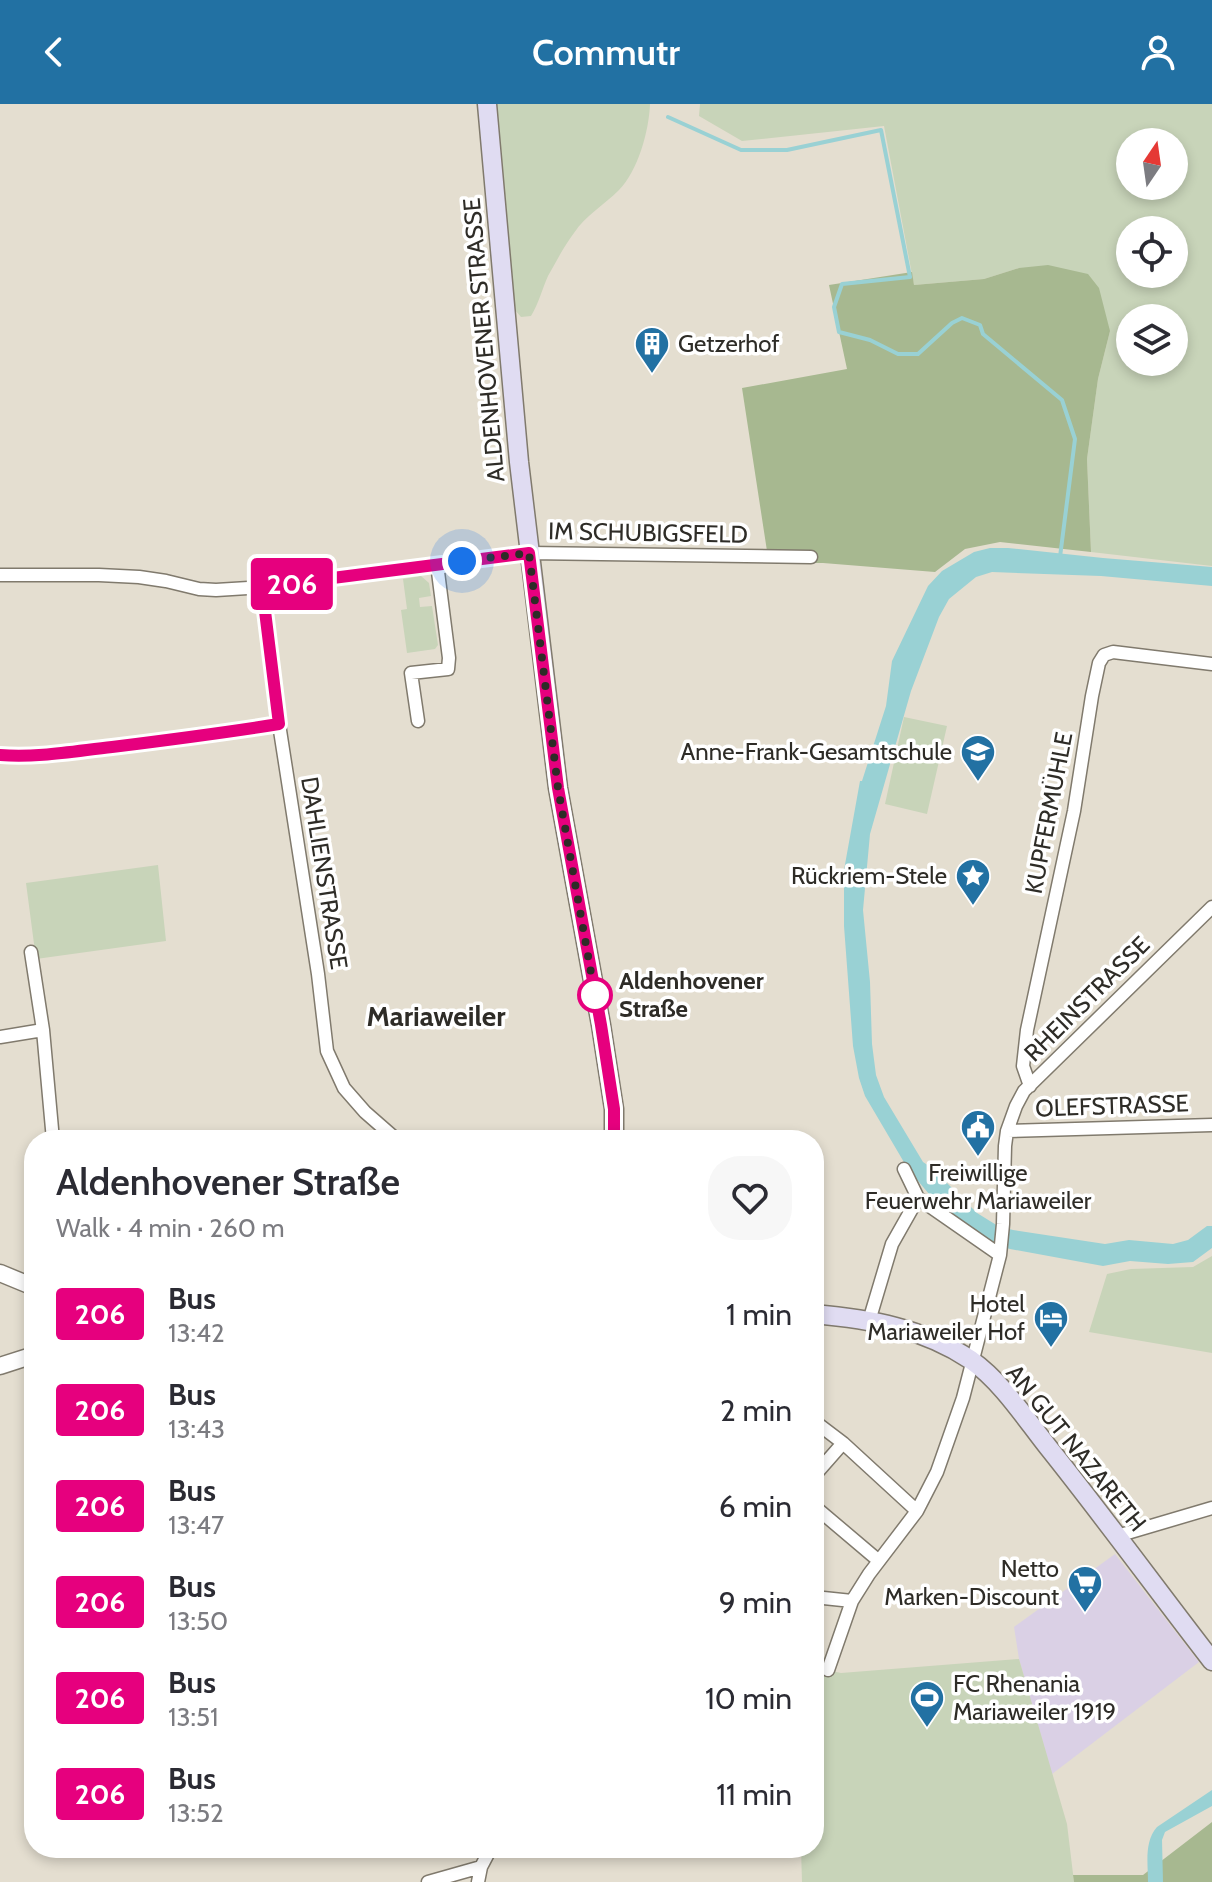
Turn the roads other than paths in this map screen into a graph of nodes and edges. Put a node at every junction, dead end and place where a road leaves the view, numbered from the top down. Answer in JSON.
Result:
{"nodes":[{"id":1,"x":487,"y":104,"type":"edge"},
{"id":2,"x":529,"y":553,"type":"junction"},
{"id":3,"x":811,"y":557,"type":"dead end"},
{"id":4,"x":437,"y":564,"type":"junction"},
{"id":5,"x":0,"y":575,"type":"edge"},
{"id":6,"x":262,"y":587,"type":"junction"},
{"id":7,"x":1212,"y":664,"type":"edge"},
{"id":8,"x":418,"y":721,"type":"dead end"},
{"id":9,"x":279,"y":724,"type":"junction"},
{"id":10,"x":0,"y":755,"type":"edge"},
{"id":11,"x":1212,"y":907,"type":"edge"},
{"id":12,"x":31,"y":952,"type":"dead end"},
{"id":13,"x":43,"y":1030,"type":"junction"},
{"id":14,"x":0,"y":1037,"type":"edge"},
{"id":15,"x":1030,"y":1086,"type":"junction"},
{"id":16,"x":1212,"y":1125,"type":"edge"},
{"id":17,"x":52,"y":1130,"type":"edge"},
{"id":18,"x":386,"y":1130,"type":"edge"},
{"id":19,"x":614,"y":1130,"type":"edge"},
{"id":20,"x":1007,"y":1131,"type":"junction"},
{"id":21,"x":904,"y":1169,"type":"dead end"},
{"id":22,"x":918,"y":1198,"type":"junction"},
{"id":23,"x":1000,"y":1252,"type":"junction"},
{"id":24,"x":0,"y":1273,"type":"edge"},
{"id":25,"x":24,"y":1283,"type":"edge"},
{"id":26,"x":824,"y":1315,"type":"edge"},
{"id":27,"x":869,"y":1321,"type":"junction"},
{"id":28,"x":24,"y":1358,"type":"edge"},
{"id":29,"x":973,"y":1362,"type":"junction"},
{"id":30,"x":0,"y":1366,"type":"edge"},
{"id":31,"x":824,"y":1429,"type":"edge"},
{"id":32,"x":843,"y":1443,"type":"junction"},
{"id":33,"x":824,"y":1465,"type":"edge"},
{"id":34,"x":1212,"y":1508,"type":"edge"},
{"id":35,"x":917,"y":1511,"type":"junction"},
{"id":36,"x":824,"y":1514,"type":"edge"},
{"id":37,"x":1117,"y":1536,"type":"junction"},
{"id":38,"x":879,"y":1561,"type":"junction"},
{"id":39,"x":824,"y":1598,"type":"edge"},
{"id":40,"x":852,"y":1601,"type":"junction"},
{"id":41,"x":1212,"y":1661,"type":"edge"},
{"id":42,"x":828,"y":1670,"type":"dead end"},
{"id":43,"x":486,"y":1858,"type":"edge"},
{"id":44,"x":481,"y":1867,"type":"junction"},
{"id":45,"x":428,"y":1882,"type":"edge"},
{"id":46,"x":478,"y":1882,"type":"edge"}],
"edges":[{"from":1,"to":2,"type":"main road","name":"ALDENHOVENER STRASSE"},
{"from":2,"to":3,"type":"street","name":"IM SCHUBIGSFELD"},
{"from":2,"to":4,"type":"street","name":"IM SCHUBIGSFELD"},
{"from":2,"to":19,"type":"main road","name":"ALDENHOVENER STRASSE"},
{"from":4,"to":6,"type":"street","name":"IM SCHUBIGSFELD"},
{"from":4,"to":8,"type":"street"},
{"from":5,"to":6,"type":"street","name":"IM SCHUBIGSFELD"},
{"from":6,"to":9,"type":"street","name":"DAHLIENSTRASSE"},
{"from":7,"to":15,"type":"street","name":"KUPFERMÜHLE"},
{"from":9,"to":10,"type":"street"},
{"from":9,"to":18,"type":"street","name":"DAHLIENSTRASSE"},
{"from":11,"to":15,"type":"street","name":"RHEINSTRASSE"},
{"from":12,"to":13,"type":"street"},
{"from":13,"to":14,"type":"street"},
{"from":13,"to":17,"type":"street"},
{"from":15,"to":20,"type":"street","name":"RHEINSTRASSE"},
{"from":16,"to":20,"type":"street","name":"OLEFSTRASSE"},
{"from":20,"to":23,"type":"street","name":"OLEFSTRASSE"},
{"from":21,"to":22,"type":"street"},
{"from":22,"to":23,"type":"street"},
{"from":22,"to":27,"type":"street"},
{"from":23,"to":29,"type":"street","name":"OLEFSTRASSE"},
{"from":24,"to":25,"type":"street"},
{"from":26,"to":27,"type":"main road","name":"AN GUT NAZARETH"},
{"from":27,"to":29,"type":"main road","name":"AN GUT NAZARETH"},
{"from":28,"to":30,"type":"street"},
{"from":29,"to":35,"type":"street","name":"OLEFSTRASSE"},
{"from":29,"to":37,"type":"main road","name":"AN GUT NAZARETH"},
{"from":31,"to":32,"type":"street"},
{"from":32,"to":33,"type":"street"},
{"from":32,"to":35,"type":"street"},
{"from":34,"to":37,"type":"street"},
{"from":35,"to":38,"type":"street","name":"OLEFSTRASSE"},
{"from":36,"to":38,"type":"street"},
{"from":37,"to":41,"type":"main road","name":"AN GUT NAZARETH"},
{"from":38,"to":40,"type":"street","name":"OLEFSTRASSE"},
{"from":39,"to":40,"type":"street"},
{"from":40,"to":42,"type":"street","name":"OLEFSTRASSE"},
{"from":43,"to":44,"type":"street"},
{"from":44,"to":45,"type":"street"},
{"from":44,"to":46,"type":"street"}]}
